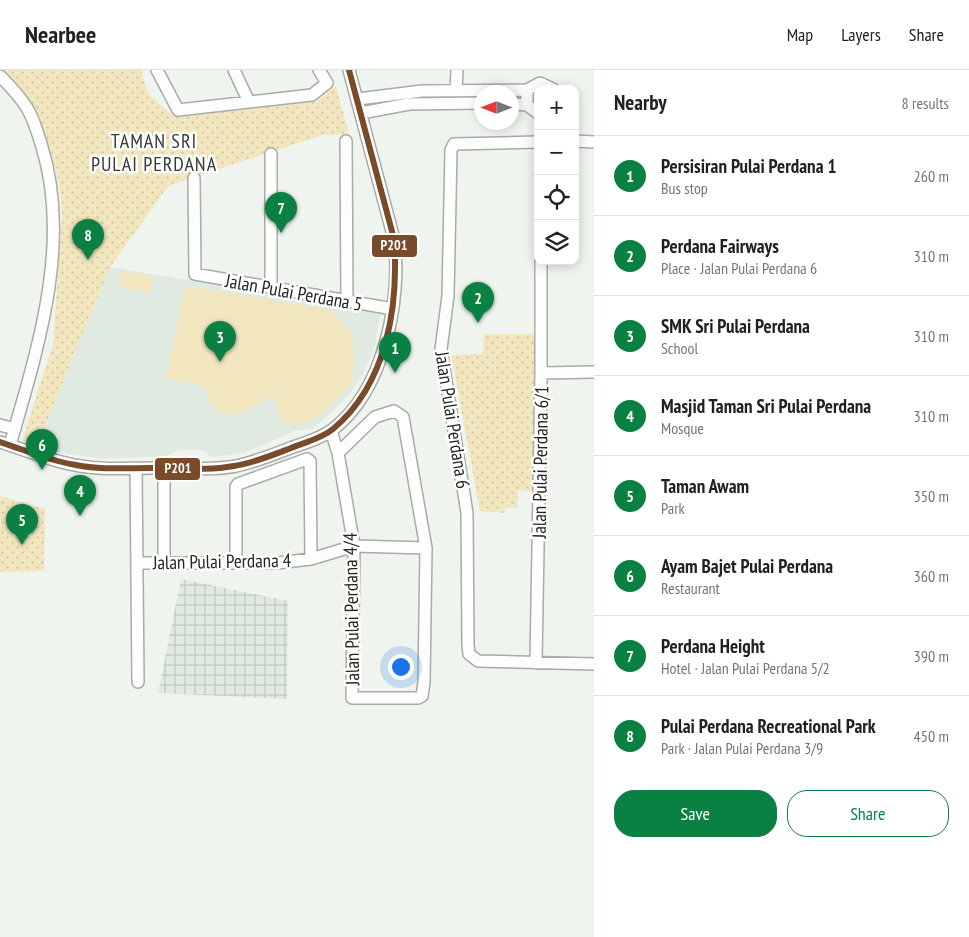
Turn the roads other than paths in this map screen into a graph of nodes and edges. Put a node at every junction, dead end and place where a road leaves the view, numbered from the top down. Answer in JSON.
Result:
{"nodes":[{"id":1,"x":157,"y":70,"type":"edge"},
{"id":2,"x":234,"y":70,"type":"edge"},
{"id":3,"x":320,"y":70,"type":"edge"},
{"id":4,"x":349,"y":70,"type":"edge"},
{"id":5,"x":457,"y":70,"type":"edge"},
{"id":6,"x":0,"y":76,"type":"edge"},
{"id":7,"x":534,"y":86,"type":"edge"},
{"id":8,"x":527,"y":90,"type":"junction"},
{"id":9,"x":456,"y":91,"type":"junction"},
{"id":10,"x":358,"y":99,"type":"junction"},
{"id":11,"x":249,"y":102,"type":"junction"},
{"id":12,"x":474,"y":103,"type":"edge"},
{"id":13,"x":519,"y":104,"type":"edge"},
{"id":14,"x":527,"y":105,"type":"junction"},
{"id":15,"x":534,"y":110,"type":"edge"},
{"id":16,"x":361,"y":113,"type":"junction"},
{"id":17,"x":579,"y":141,"type":"edge"},
{"id":18,"x":346,"y":142,"type":"dead end"},
{"id":19,"x":534,"y":142,"type":"edge"},
{"id":20,"x":594,"y":142,"type":"edge"},
{"id":21,"x":271,"y":154,"type":"dead end"},
{"id":22,"x":194,"y":178,"type":"dead end"},
{"id":23,"x":541,"y":265,"type":"edge"},
{"id":24,"x":271,"y":288,"type":"junction"},
{"id":25,"x":347,"y":301,"type":"junction"},
{"id":26,"x":393,"y":309,"type":"junction"},
{"id":27,"x":594,"y":372,"type":"edge"},
{"id":28,"x":542,"y":373,"type":"junction"},
{"id":29,"x":0,"y":425,"type":"edge"},
{"id":30,"x":15,"y":429,"type":"junction"},
{"id":31,"x":331,"y":431,"type":"junction"},
{"id":32,"x":5,"y":444,"type":"edge"},
{"id":33,"x":338,"y":453,"type":"junction"},
{"id":34,"x":136,"y":468,"type":"junction"},
{"id":35,"x":164,"y":483,"type":"dead end"},
{"id":36,"x":354,"y":546,"type":"junction"},
{"id":37,"x":426,"y":548,"type":"junction"},
{"id":38,"x":311,"y":558,"type":"junction"},
{"id":39,"x":236,"y":562,"type":"junction"},
{"id":40,"x":137,"y":563,"type":"junction"},
{"id":41,"x":164,"y":563,"type":"junction"},
{"id":42,"x":536,"y":663,"type":"junction"},
{"id":43,"x":594,"y":664,"type":"edge"},
{"id":44,"x":138,"y":682,"type":"dead end"}],
"edges":[{"from":1,"to":11,"type":"street"},
{"from":2,"to":11,"type":"street"},
{"from":3,"to":11,"type":"street"},
{"from":4,"to":10,"type":"street"},
{"from":5,"to":9,"type":"street"},
{"from":6,"to":30,"type":"street"},
{"from":7,"to":8,"type":"street"},
{"from":8,"to":9,"type":"street"},
{"from":8,"to":14,"type":"street"},
{"from":9,"to":10,"type":"street"},
{"from":10,"to":16,"type":"street"},
{"from":12,"to":16,"type":"street"},
{"from":13,"to":14,"type":"street"},
{"from":14,"to":15,"type":"street"},
{"from":16,"to":26,"type":"street"},
{"from":17,"to":20,"type":"street"},
{"from":18,"to":25,"type":"street"},
{"from":19,"to":42,"type":"street","name":"Jalan Pulai Perdana 6"},
{"from":21,"to":24,"type":"street"},
{"from":22,"to":24,"type":"street","name":"Jalan Pulai Perdana 5"},
{"from":23,"to":28,"type":"street","name":"Jalan Pulai Perdana 6/1"},
{"from":24,"to":25,"type":"street","name":"Jalan Pulai Perdana 5"},
{"from":25,"to":26,"type":"street","name":"Jalan Pulai Perdana 5"},
{"from":26,"to":31,"type":"street"},
{"from":27,"to":28,"type":"street"},
{"from":28,"to":42,"type":"street","name":"Jalan Pulai Perdana 6/1"},
{"from":29,"to":30,"type":"street"},
{"from":30,"to":32,"type":"street"},
{"from":31,"to":33,"type":"street","name":"Jalan Pulai Perdana 4/4"},
{"from":31,"to":34,"type":"street"},
{"from":32,"to":34,"type":"street"},
{"from":33,"to":36,"type":"street","name":"Jalan Pulai Perdana 4/4"},
{"from":33,"to":37,"type":"street"},
{"from":34,"to":40,"type":"street"},
{"from":35,"to":41,"type":"street"},
{"from":36,"to":37,"type":"street","name":"Jalan Pulai Perdana 4"},
{"from":36,"to":37,"type":"street","name":"Jalan Pulai Perdana 4/4"},
{"from":36,"to":38,"type":"street","name":"Jalan Pulai Perdana 4"},
{"from":38,"to":39,"type":"street","name":"Jalan Pulai Perdana 4"},
{"from":38,"to":39,"type":"street"},
{"from":39,"to":41,"type":"street","name":"Jalan Pulai Perdana 4"},
{"from":40,"to":41,"type":"street","name":"Jalan Pulai Perdana 4"},
{"from":40,"to":44,"type":"street"},
{"from":42,"to":43,"type":"street","name":"Jalan Pulai Perdana 6"}]}
